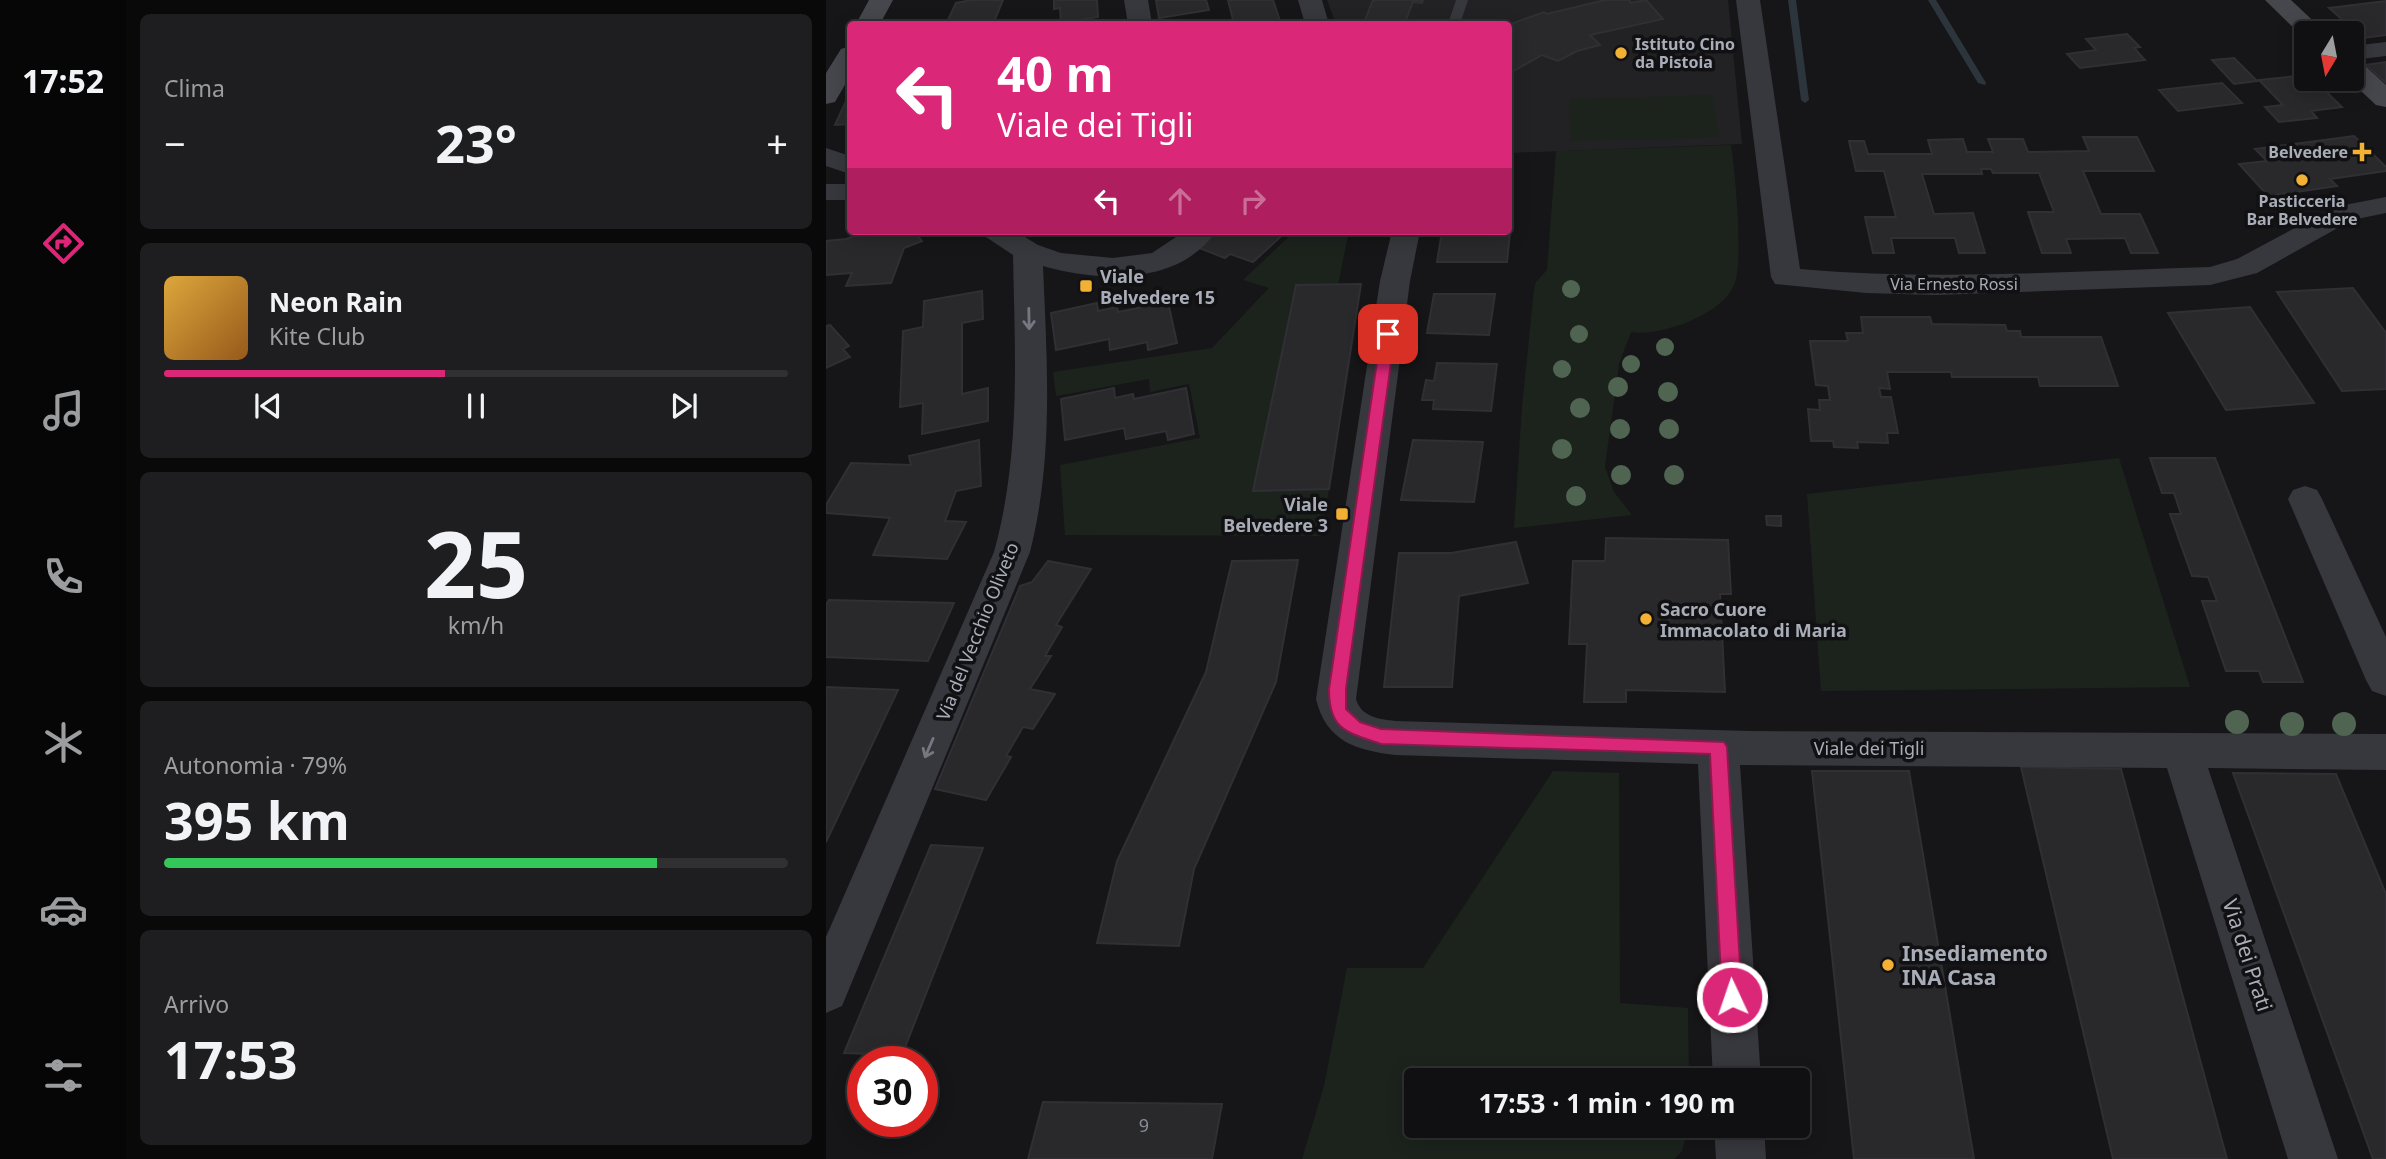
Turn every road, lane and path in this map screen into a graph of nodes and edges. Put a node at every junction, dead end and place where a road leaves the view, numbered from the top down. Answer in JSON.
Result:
{"nodes":[{"id":1,"x":881,"y":0,"type":"edge"},
{"id":2,"x":1136,"y":0,"type":"edge"},
{"id":3,"x":1310,"y":0,"type":"edge"},
{"id":4,"x":1462,"y":0,"type":"edge"},
{"id":5,"x":1748,"y":0,"type":"edge"},
{"id":6,"x":2277,"y":0,"type":"edge"},
{"id":7,"x":870,"y":21,"type":"edge"},
{"id":8,"x":1140,"y":21,"type":"edge"},
{"id":9,"x":1316,"y":21,"type":"edge"},
{"id":10,"x":1455,"y":21,"type":"edge"},
{"id":11,"x":2300,"y":21,"type":"edge"},
{"id":12,"x":2386,"y":49,"type":"edge"},
{"id":13,"x":2364,"y":52,"type":"edge"},
{"id":14,"x":847,"y":59,"type":"edge"},
{"id":15,"x":2364,"y":79,"type":"edge"},
{"id":16,"x":826,"y":96,"type":"edge"},
{"id":17,"x":2386,"y":99,"type":"edge"},
{"id":18,"x":826,"y":156,"type":"edge"},
{"id":19,"x":847,"y":165,"type":"edge"},
{"id":20,"x":826,"y":192,"type":"edge"},
{"id":21,"x":847,"y":192,"type":"edge"},
{"id":22,"x":2386,"y":205,"type":"edge"},
{"id":23,"x":1002,"y":235,"type":"edge"},
{"id":24,"x":1197,"y":235,"type":"edge"},
{"id":25,"x":1405,"y":235,"type":"edge"},
{"id":26,"x":1028,"y":251,"type":"junction"},
{"id":27,"x":2305,"y":499,"type":"dead end"},
{"id":28,"x":2386,"y":680,"type":"edge"},
{"id":29,"x":1718,"y":747,"type":"junction"},
{"id":30,"x":2182,"y":751,"type":"junction"},
{"id":31,"x":2386,"y":752,"type":"edge"},
{"id":32,"x":826,"y":990,"type":"edge"},
{"id":33,"x":1736,"y":1068,"type":"edge"},
{"id":34,"x":1740,"y":1138,"type":"edge"},
{"id":35,"x":1741,"y":1159,"type":"edge"},
{"id":36,"x":2314,"y":1159,"type":"edge"}],
"edges":[{"from":1,"to":7,"type":"street"},
{"from":2,"to":8,"type":"street"},
{"from":3,"to":9,"type":"street"},
{"from":4,"to":10,"type":"lane"},
{"from":5,"to":22,"type":"street","name":"Via Ernesto Rossi"},
{"from":6,"to":11,"type":"street"},
{"from":12,"to":13,"type":"street"},
{"from":14,"to":16,"type":"street"},
{"from":15,"to":17,"type":"street"},
{"from":18,"to":19,"type":"street"},
{"from":20,"to":21,"type":"street"},
{"from":23,"to":26,"type":"street"},
{"from":24,"to":26,"type":"street"},
{"from":25,"to":29,"type":"street","name":"Viale dei Tigli"},
{"from":26,"to":32,"type":"street","name":"Via del Vecchio Oliveto","one_way":true},
{"from":27,"to":28,"type":"street"},
{"from":29,"to":30,"type":"street","name":"Viale dei Tigli"},
{"from":29,"to":33,"type":"street"},
{"from":30,"to":31,"type":"street","name":"Viale dei Tigli"},
{"from":30,"to":36,"type":"street","name":"Via dei Prati"},
{"from":34,"to":35,"type":"street"}]}
